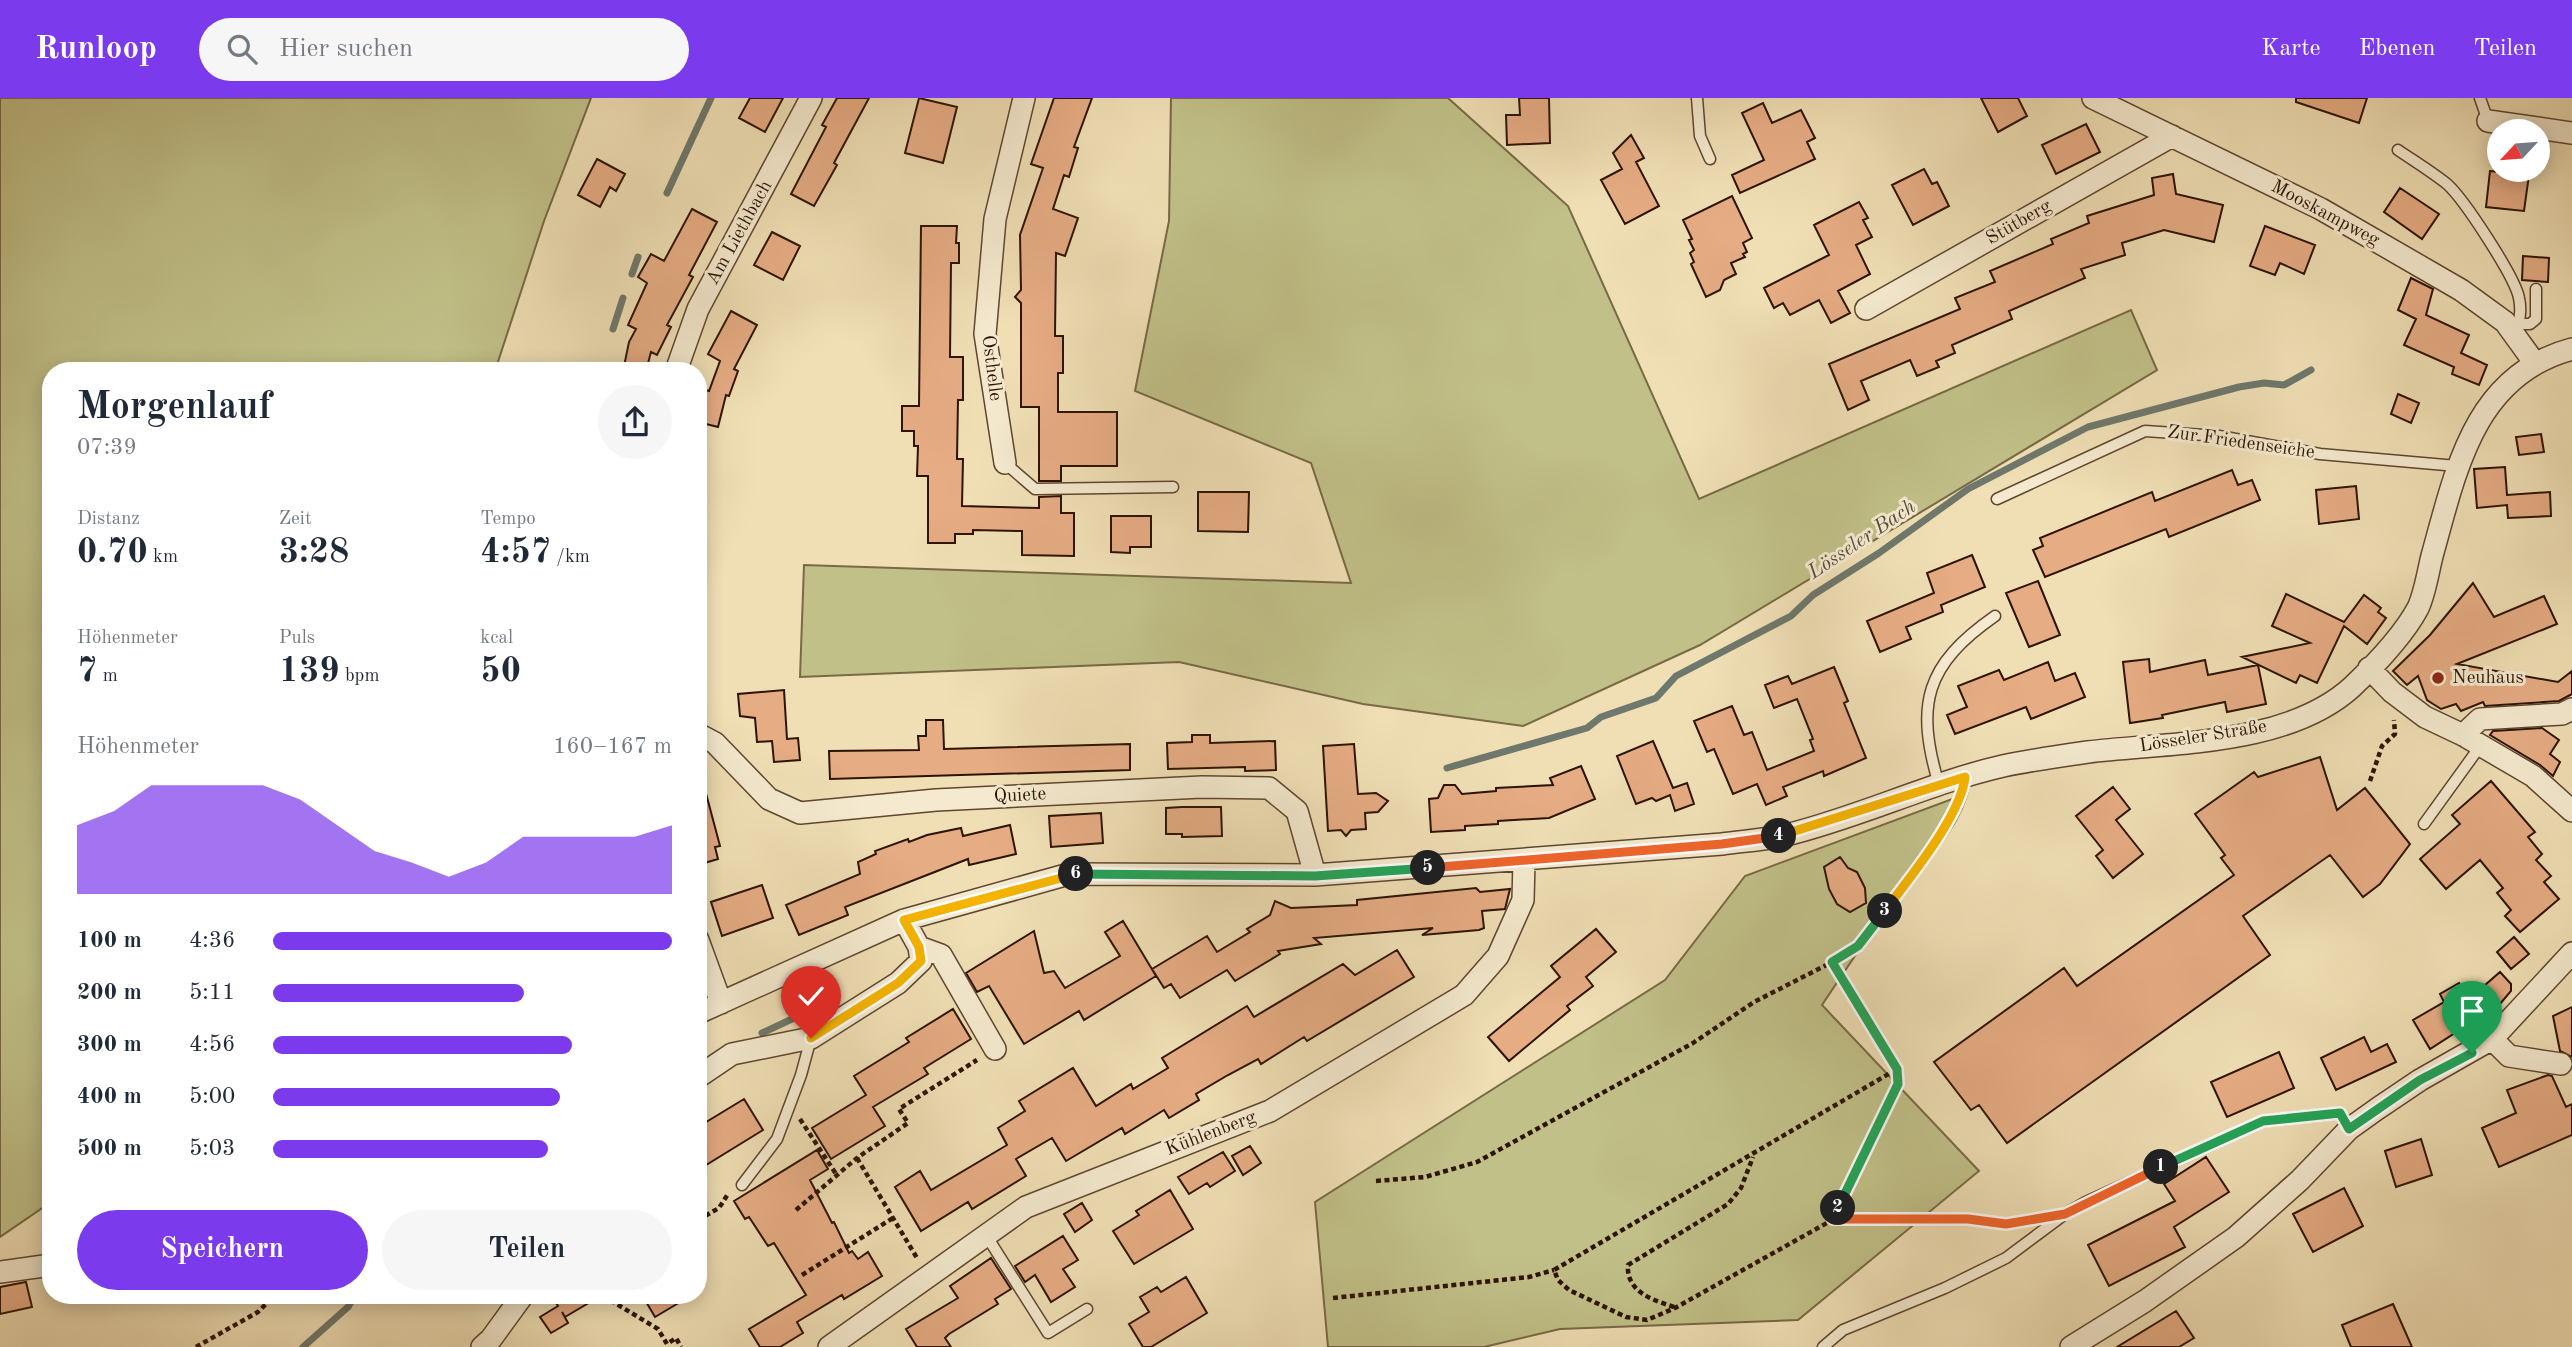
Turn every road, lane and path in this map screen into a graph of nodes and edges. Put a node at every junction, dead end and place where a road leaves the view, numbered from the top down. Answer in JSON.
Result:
{"nodes":[{"id":1,"x":811,"y":98,"type":"edge"},
{"id":2,"x":1024,"y":98,"type":"edge"},
{"id":3,"x":1697,"y":98,"type":"edge"},
{"id":4,"x":2093,"y":98,"type":"edge"},
{"id":5,"x":2480,"y":98,"type":"edge"},
{"id":6,"x":2487,"y":119,"type":"edge"},
{"id":7,"x":2550,"y":130,"type":"edge"},
{"id":8,"x":2572,"y":133,"type":"edge"},
{"id":9,"x":2172,"y":136,"type":"junction"},
{"id":10,"x":2398,"y":150,"type":"dead end"},
{"id":11,"x":1710,"y":159,"type":"dead end"},
{"id":12,"x":2536,"y":289,"type":"dead end"},
{"id":13,"x":1866,"y":310,"type":"dead end"},
{"id":14,"x":2517,"y":330,"type":"junction"},
{"id":15,"x":2572,"y":349,"type":"edge"},
{"id":16,"x":679,"y":362,"type":"edge"},
{"id":17,"x":2535,"y":362,"type":"junction"},
{"id":18,"x":1005,"y":463,"type":"joint"},
{"id":19,"x":2457,"y":466,"type":"junction"},
{"id":20,"x":1173,"y":487,"type":"dead end"},
{"id":21,"x":1997,"y":499,"type":"dead end"},
{"id":22,"x":1995,"y":616,"type":"dead end"},
{"id":23,"x":2370,"y":668,"type":"junction"},
{"id":24,"x":2392,"y":692,"type":"junction"},
{"id":25,"x":2572,"y":709,"type":"edge"},
{"id":26,"x":707,"y":739,"type":"edge"},
{"id":27,"x":2472,"y":740,"type":"junction"},
{"id":28,"x":1965,"y":777,"type":"junction"},
{"id":29,"x":2370,"y":781,"type":"dead end"},
{"id":30,"x":1939,"y":785,"type":"junction"},
{"id":31,"x":2568,"y":800,"type":"edge"},
{"id":32,"x":2424,"y":824,"type":"dead end"},
{"id":33,"x":1524,"y":861,"type":"junction"},
{"id":34,"x":1315,"y":876,"type":"junction"},
{"id":35,"x":1911,"y":876,"type":"joint"},
{"id":36,"x":904,"y":920,"type":"junction"},
{"id":37,"x":919,"y":947,"type":"junction"},
{"id":38,"x":2572,"y":953,"type":"edge"},
{"id":39,"x":1832,"y":962,"type":"junction"},
{"id":40,"x":707,"y":965,"type":"edge"},
{"id":41,"x":721,"y":1003,"type":"junction"},
{"id":42,"x":707,"y":1009,"type":"edge"},
{"id":43,"x":811,"y":1038,"type":"junction"},
{"id":44,"x":2492,"y":1039,"type":"junction"},
{"id":45,"x":995,"y":1049,"type":"joint"},
{"id":46,"x":2561,"y":1064,"type":"dead end"},
{"id":47,"x":1897,"y":1069,"type":"junction"},
{"id":48,"x":707,"y":1071,"type":"edge"},
{"id":49,"x":790,"y":1104,"type":"junction"},
{"id":50,"x":2349,"y":1129,"type":"junction"},
{"id":51,"x":1753,"y":1155,"type":"junction"},
{"id":52,"x":857,"y":1158,"type":"junction"},
{"id":53,"x":838,"y":1177,"type":"junction"},
{"id":54,"x":1376,"y":1181,"type":"dead end"},
{"id":55,"x":742,"y":1185,"type":"joint"},
{"id":56,"x":796,"y":1210,"type":"dead end"},
{"id":57,"x":2065,"y":1214,"type":"junction"},
{"id":58,"x":707,"y":1215,"type":"edge"},
{"id":59,"x":893,"y":1218,"type":"junction"},
{"id":60,"x":1833,"y":1219,"type":"junction"},
{"id":61,"x":986,"y":1235,"type":"junction"},
{"id":62,"x":42,"y":1266,"type":"edge"},
{"id":63,"x":1554,"y":1270,"type":"junction"},
{"id":64,"x":0,"y":1272,"type":"edge"},
{"id":65,"x":802,"y":1275,"type":"dead end"},
{"id":66,"x":928,"y":1276,"type":"junction"},
{"id":67,"x":1333,"y":1298,"type":"dead end"},
{"id":68,"x":266,"y":1304,"type":"edge"},
{"id":69,"x":516,"y":1304,"type":"edge"},
{"id":70,"x":616,"y":1304,"type":"edge"},
{"id":71,"x":1675,"y":1308,"type":"junction"},
{"id":72,"x":1087,"y":1309,"type":"dead end"},
{"id":73,"x":665,"y":1345,"type":"edge"},
{"id":74,"x":196,"y":1347,"type":"edge"},
{"id":75,"x":482,"y":1347,"type":"edge"},
{"id":76,"x":681,"y":1347,"type":"edge"},
{"id":77,"x":829,"y":1347,"type":"edge"},
{"id":78,"x":1824,"y":1347,"type":"edge"},
{"id":79,"x":2071,"y":1347,"type":"edge"}],
"edges":[{"from":1,"to":16,"type":"street","name":"Am Liethbach"},
{"from":2,"to":18,"type":"street","name":"Osthelle"},
{"from":3,"to":11,"type":"lane"},
{"from":4,"to":9,"type":"street","name":"Mooskampweg"},
{"from":5,"to":6,"type":"lane"},
{"from":7,"to":8,"type":"street"},
{"from":9,"to":13,"type":"street","name":"Stütberg"},
{"from":9,"to":14,"type":"street","name":"Mooskampweg"},
{"from":10,"to":14,"type":"lane"},
{"from":12,"to":14,"type":"lane"},
{"from":14,"to":17,"type":"street","name":"Mooskampweg"},
{"from":15,"to":17,"type":"street"},
{"from":17,"to":19,"type":"street"},
{"from":18,"to":20,"type":"lane","name":"Osthelle"},
{"from":19,"to":21,"type":"lane","name":"Zur Friedenseiche"},
{"from":19,"to":23,"type":"street"},
{"from":22,"to":30,"type":"lane"},
{"from":23,"to":24,"type":"street"},
{"from":23,"to":28,"type":"street","name":"Lösseler Straße"},
{"from":24,"to":27,"type":"street"},
{"from":24,"to":29,"type":"path"},
{"from":25,"to":27,"type":"street"},
{"from":26,"to":34,"type":"street","name":"Quiete"},
{"from":27,"to":31,"type":"street"},
{"from":27,"to":32,"type":"lane"},
{"from":28,"to":30,"type":"street","name":"Lösseler Straße"},
{"from":28,"to":35,"type":"lane"},
{"from":30,"to":33,"type":"street","name":"Lösseler Straße"},
{"from":33,"to":34,"type":"street","name":"Lösseler Straße"},
{"from":33,"to":61,"type":"street","name":"Kühlenberg"},
{"from":34,"to":36,"type":"street","name":"Lösseler Straße"},
{"from":35,"to":39,"type":"path"},
{"from":36,"to":37,"type":"street"},
{"from":36,"to":41,"type":"street","name":"Lösseler Straße"},
{"from":37,"to":43,"type":"street"},
{"from":37,"to":45,"type":"street"},
{"from":38,"to":44,"type":"street"},
{"from":39,"to":47,"type":"path"},
{"from":39,"to":54,"type":"path"},
{"from":40,"to":41,"type":"street"},
{"from":41,"to":42,"type":"street","name":"Lösseler Straße"},
{"from":43,"to":48,"type":"street"},
{"from":43,"to":49,"type":"lane"},
{"from":44,"to":46,"type":"street"},
{"from":44,"to":50,"type":"street"},
{"from":45,"to":52,"type":"path"},
{"from":47,"to":51,"type":"path"},
{"from":47,"to":60,"type":"path"},
{"from":49,"to":53,"type":"path"},
{"from":49,"to":55,"type":"lane"},
{"from":50,"to":57,"type":"lane"},
{"from":50,"to":79,"type":"street"},
{"from":51,"to":63,"type":"path"},
{"from":51,"to":71,"type":"path"},
{"from":52,"to":53,"type":"path"},
{"from":52,"to":59,"type":"path"},
{"from":53,"to":56,"type":"path"},
{"from":55,"to":58,"type":"path"},
{"from":57,"to":60,"type":"path"},
{"from":57,"to":78,"type":"lane"},
{"from":59,"to":65,"type":"path"},
{"from":59,"to":66,"type":"path"},
{"from":60,"to":71,"type":"path"},
{"from":61,"to":66,"type":"street","name":"Kühlenberg"},
{"from":61,"to":72,"type":"lane"},
{"from":62,"to":64,"type":"street"},
{"from":63,"to":67,"type":"path"},
{"from":63,"to":71,"type":"path"},
{"from":66,"to":77,"type":"street","name":"Kühlenberg"},
{"from":68,"to":74,"type":"path"},
{"from":69,"to":75,"type":"street"},
{"from":70,"to":73,"type":"path"},
{"from":73,"to":76,"type":"path"}]}
